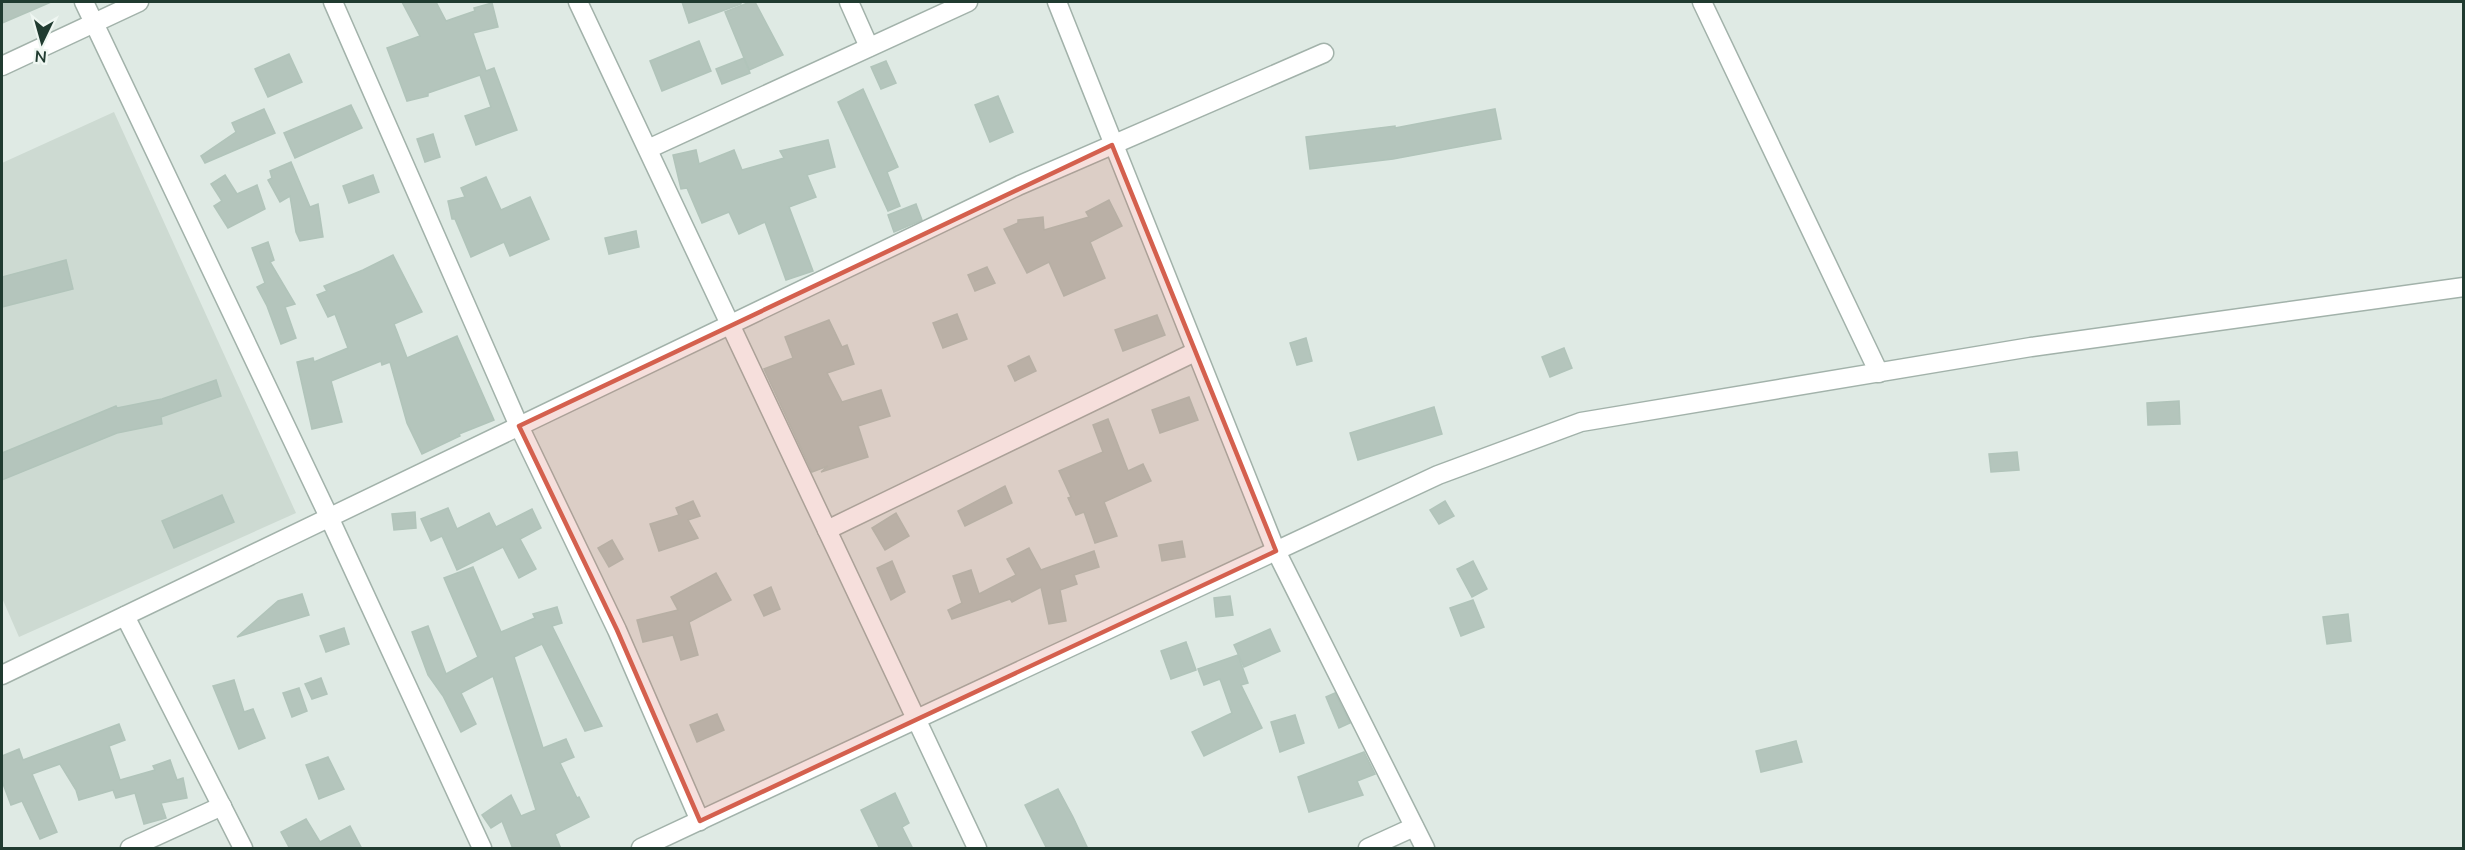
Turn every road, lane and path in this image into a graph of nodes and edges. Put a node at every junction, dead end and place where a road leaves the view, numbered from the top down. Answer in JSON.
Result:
{"nodes":[{"id":1,"x":84,"y":2,"type":"edge"},
{"id":2,"x":139,"y":2,"type":"edge"},
{"id":3,"x":333,"y":2,"type":"edge"},
{"id":4,"x":578,"y":2,"type":"edge"},
{"id":5,"x":849,"y":2,"type":"edge"},
{"id":6,"x":968,"y":2,"type":"edge"},
{"id":7,"x":1057,"y":2,"type":"edge"},
{"id":8,"x":1702,"y":2,"type":"edge"},
{"id":9,"x":94,"y":23,"type":"junction"},
{"id":10,"x":869,"y":47,"type":"junction"},
{"id":11,"x":1324,"y":53,"type":"dead end"},
{"id":12,"x":2,"y":66,"type":"edge"},
{"id":13,"x":1112,"y":145,"type":"junction"},
{"id":14,"x":648,"y":149,"type":"junction"},
{"id":15,"x":2463,"y":287,"type":"edge"},
{"id":16,"x":730,"y":325,"type":"junction"},
{"id":17,"x":1195,"y":352,"type":"junction"},
{"id":18,"x":1879,"y":373,"type":"junction"},
{"id":19,"x":519,"y":426,"type":"junction"},
{"id":20,"x":329,"y":517,"type":"junction"},
{"id":21,"x":827,"y":530,"type":"junction"},
{"id":22,"x":1275,"y":551,"type":"junction"},
{"id":23,"x":125,"y":616,"type":"junction"},
{"id":24,"x":2,"y":675,"type":"edge"},
{"id":25,"x":916,"y":720,"type":"junction"},
{"id":26,"x":222,"y":806,"type":"junction"},
{"id":27,"x":700,"y":821,"type":"junction"},
{"id":28,"x":1414,"y":826,"type":"junction"},
{"id":29,"x":130,"y":849,"type":"edge"},
{"id":30,"x":243,"y":849,"type":"edge"},
{"id":31,"x":482,"y":849,"type":"edge"},
{"id":32,"x":641,"y":849,"type":"edge"},
{"id":33,"x":977,"y":849,"type":"edge"},
{"id":34,"x":1368,"y":849,"type":"edge"},
{"id":35,"x":1425,"y":849,"type":"edge"}],
"edges":[{"from":1,"to":9,"type":"street"},
{"from":2,"to":9,"type":"street"},
{"from":3,"to":19,"type":"street"},
{"from":4,"to":14,"type":"street"},
{"from":5,"to":10,"type":"street"},
{"from":6,"to":10,"type":"street"},
{"from":7,"to":13,"type":"street"},
{"from":8,"to":18,"type":"street"},
{"from":9,"to":12,"type":"street"},
{"from":9,"to":20,"type":"street"},
{"from":10,"to":14,"type":"street"},
{"from":11,"to":13,"type":"street"},
{"from":13,"to":16,"type":"street"},
{"from":13,"to":17,"type":"street"},
{"from":14,"to":16,"type":"street"},
{"from":15,"to":18,"type":"street"},
{"from":16,"to":19,"type":"street"},
{"from":16,"to":21,"type":"street"},
{"from":17,"to":21,"type":"street"},
{"from":17,"to":22,"type":"street"},
{"from":18,"to":22,"type":"street"},
{"from":19,"to":20,"type":"street"},
{"from":19,"to":27,"type":"street"},
{"from":20,"to":23,"type":"street"},
{"from":20,"to":31,"type":"street"},
{"from":21,"to":25,"type":"street"},
{"from":22,"to":25,"type":"street"},
{"from":22,"to":28,"type":"street"},
{"from":23,"to":24,"type":"street"},
{"from":23,"to":26,"type":"street"},
{"from":25,"to":27,"type":"street"},
{"from":25,"to":33,"type":"street"},
{"from":26,"to":29,"type":"street"},
{"from":26,"to":30,"type":"street"},
{"from":27,"to":32,"type":"street"},
{"from":28,"to":34,"type":"street"},
{"from":28,"to":35,"type":"street"}]}
